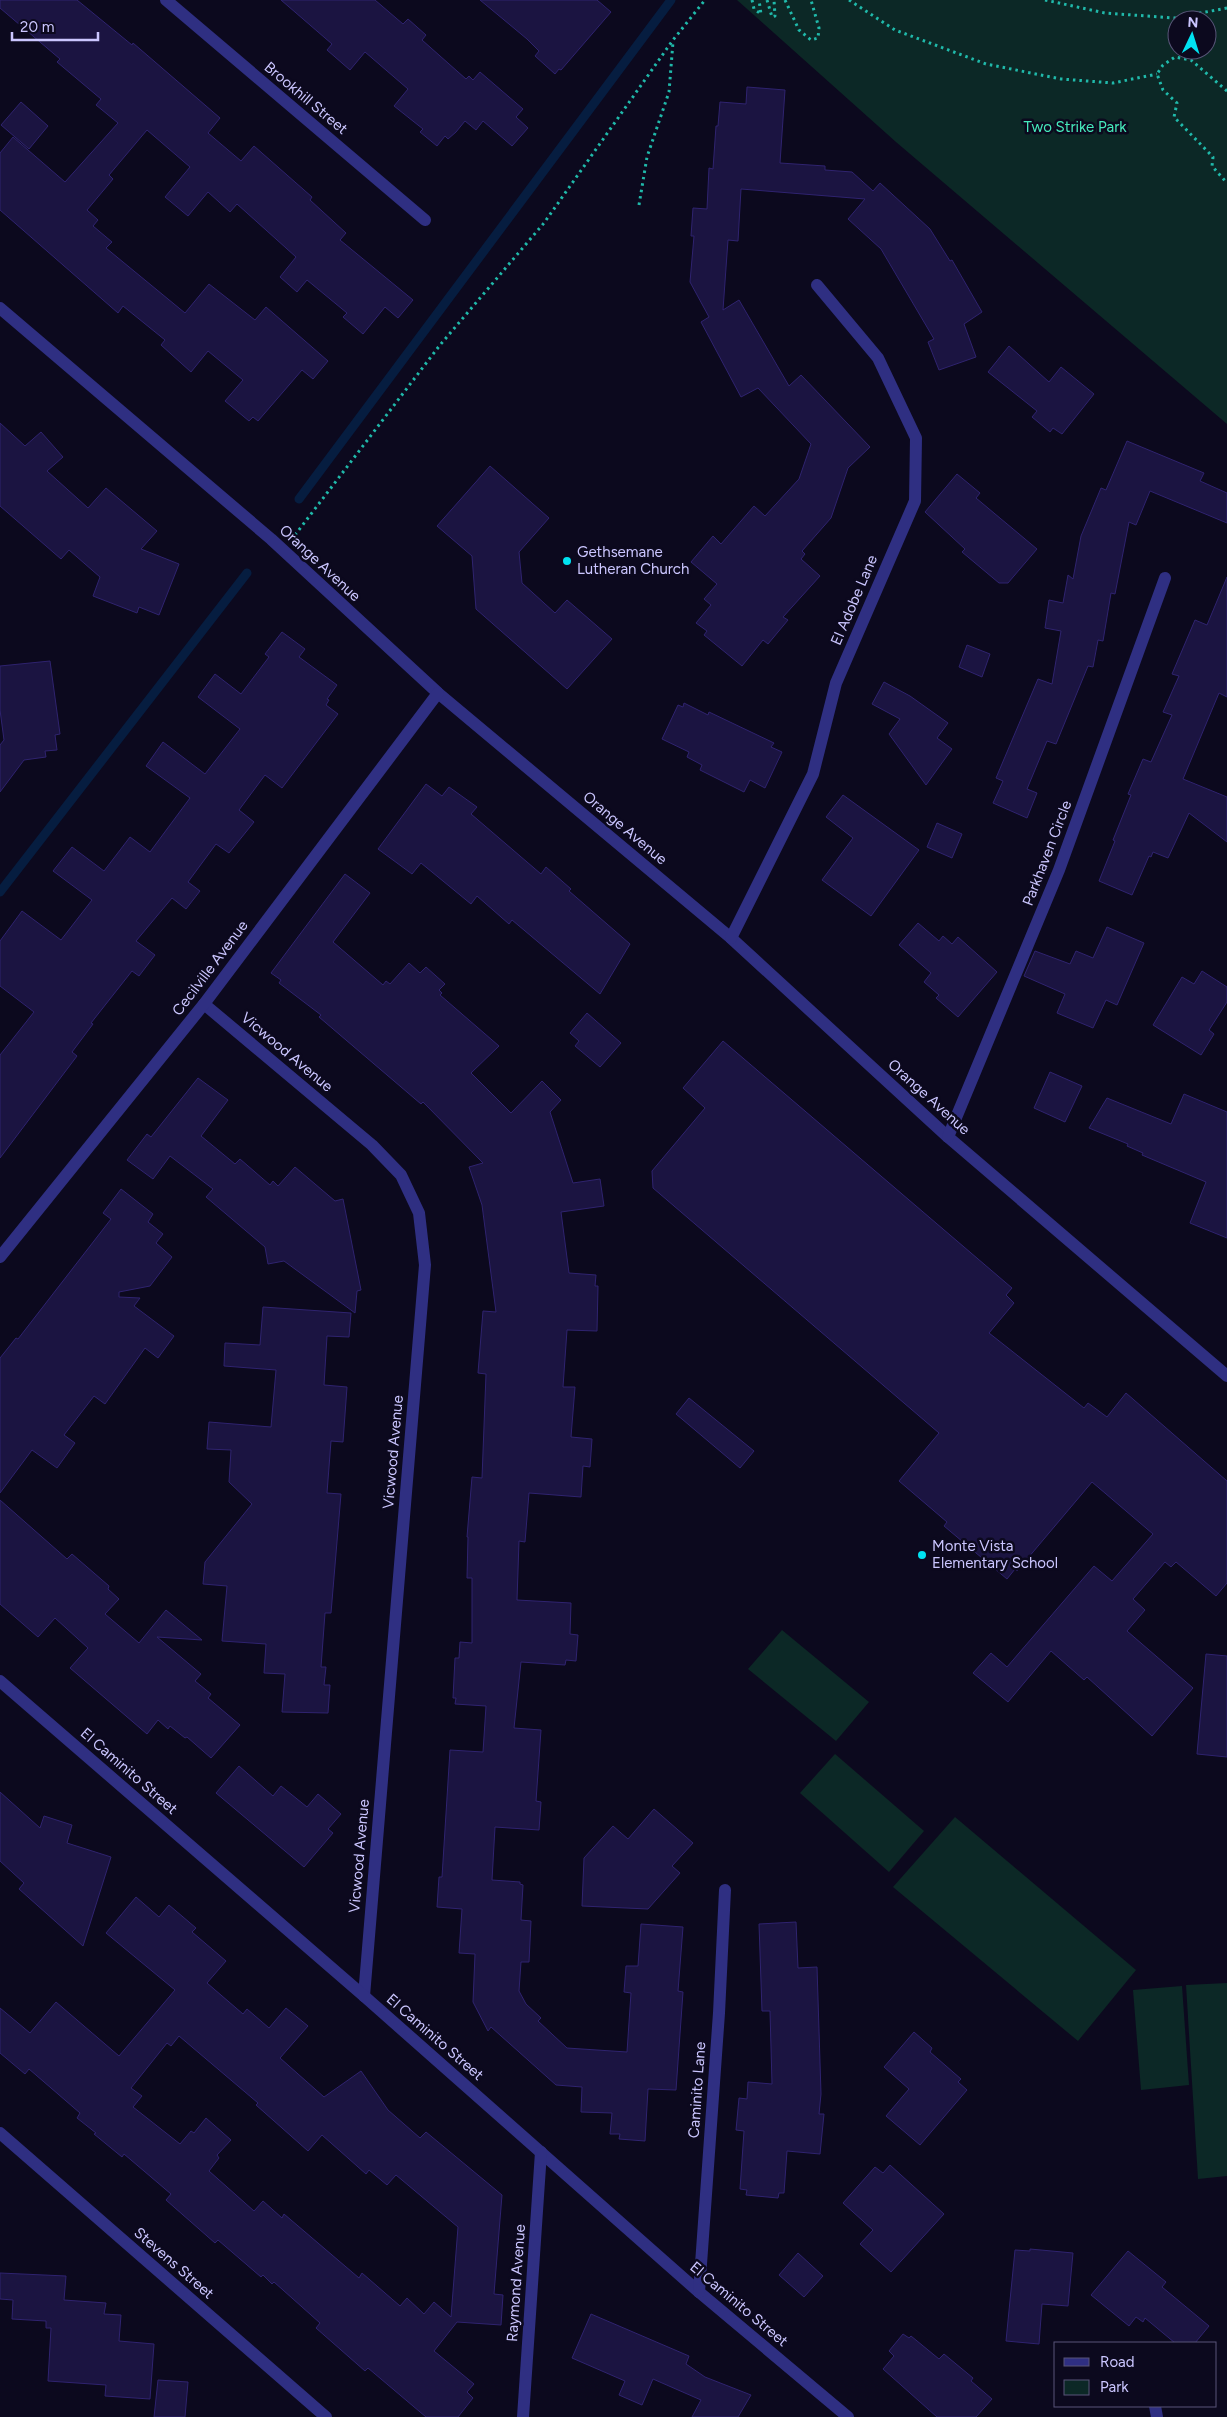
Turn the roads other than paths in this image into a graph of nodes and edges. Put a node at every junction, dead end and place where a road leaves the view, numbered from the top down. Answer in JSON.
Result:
{"nodes":[{"id":1,"x":166,"y":0,"type":"edge"},
{"id":2,"x":425,"y":220,"type":"dead end"},
{"id":3,"x":817,"y":285,"type":"dead end"},
{"id":4,"x":0,"y":308,"type":"edge"},
{"id":5,"x":1165,"y":578,"type":"dead end"},
{"id":6,"x":438,"y":693,"type":"junction"},
{"id":7,"x":730,"y":938,"type":"junction"},
{"id":8,"x":204,"y":1004,"type":"junction"},
{"id":9,"x":948,"y":1137,"type":"junction"},
{"id":10,"x":0,"y":1258,"type":"edge"},
{"id":11,"x":1227,"y":1376,"type":"edge"},
{"id":12,"x":0,"y":1681,"type":"edge"},
{"id":13,"x":725,"y":1890,"type":"dead end"},
{"id":14,"x":364,"y":1996,"type":"junction"},
{"id":15,"x":0,"y":2134,"type":"edge"},
{"id":16,"x":541,"y":2152,"type":"junction"},
{"id":17,"x":699,"y":2292,"type":"junction"},
{"id":18,"x":326,"y":2417,"type":"edge"},
{"id":19,"x":523,"y":2417,"type":"edge"},
{"id":20,"x":848,"y":2417,"type":"edge"}],
"edges":[{"from":1,"to":2,"type":"street","name":"Brookhill Street"},
{"from":3,"to":7,"type":"street","name":"El Adobe Lane"},
{"from":4,"to":6,"type":"street","name":"Orange Avenue"},
{"from":5,"to":9,"type":"street","name":"Parkhaven Circle"},
{"from":6,"to":7,"type":"street","name":"Orange Avenue"},
{"from":6,"to":8,"type":"street","name":"Cecilville Avenue"},
{"from":7,"to":9,"type":"street","name":"Orange Avenue"},
{"from":8,"to":10,"type":"street","name":"Cecilville Avenue"},
{"from":8,"to":14,"type":"street","name":"Vicwood Avenue"},
{"from":9,"to":11,"type":"street","name":"Orange Avenue"},
{"from":12,"to":14,"type":"street","name":"El Caminito Street"},
{"from":13,"to":17,"type":"street","name":"Caminito Lane"},
{"from":14,"to":16,"type":"street","name":"El Caminito Street"},
{"from":15,"to":18,"type":"street","name":"Stevens Street"},
{"from":16,"to":17,"type":"street","name":"El Caminito Street"},
{"from":16,"to":19,"type":"street","name":"Raymond Avenue"},
{"from":17,"to":20,"type":"street","name":"El Caminito Street"}]}
